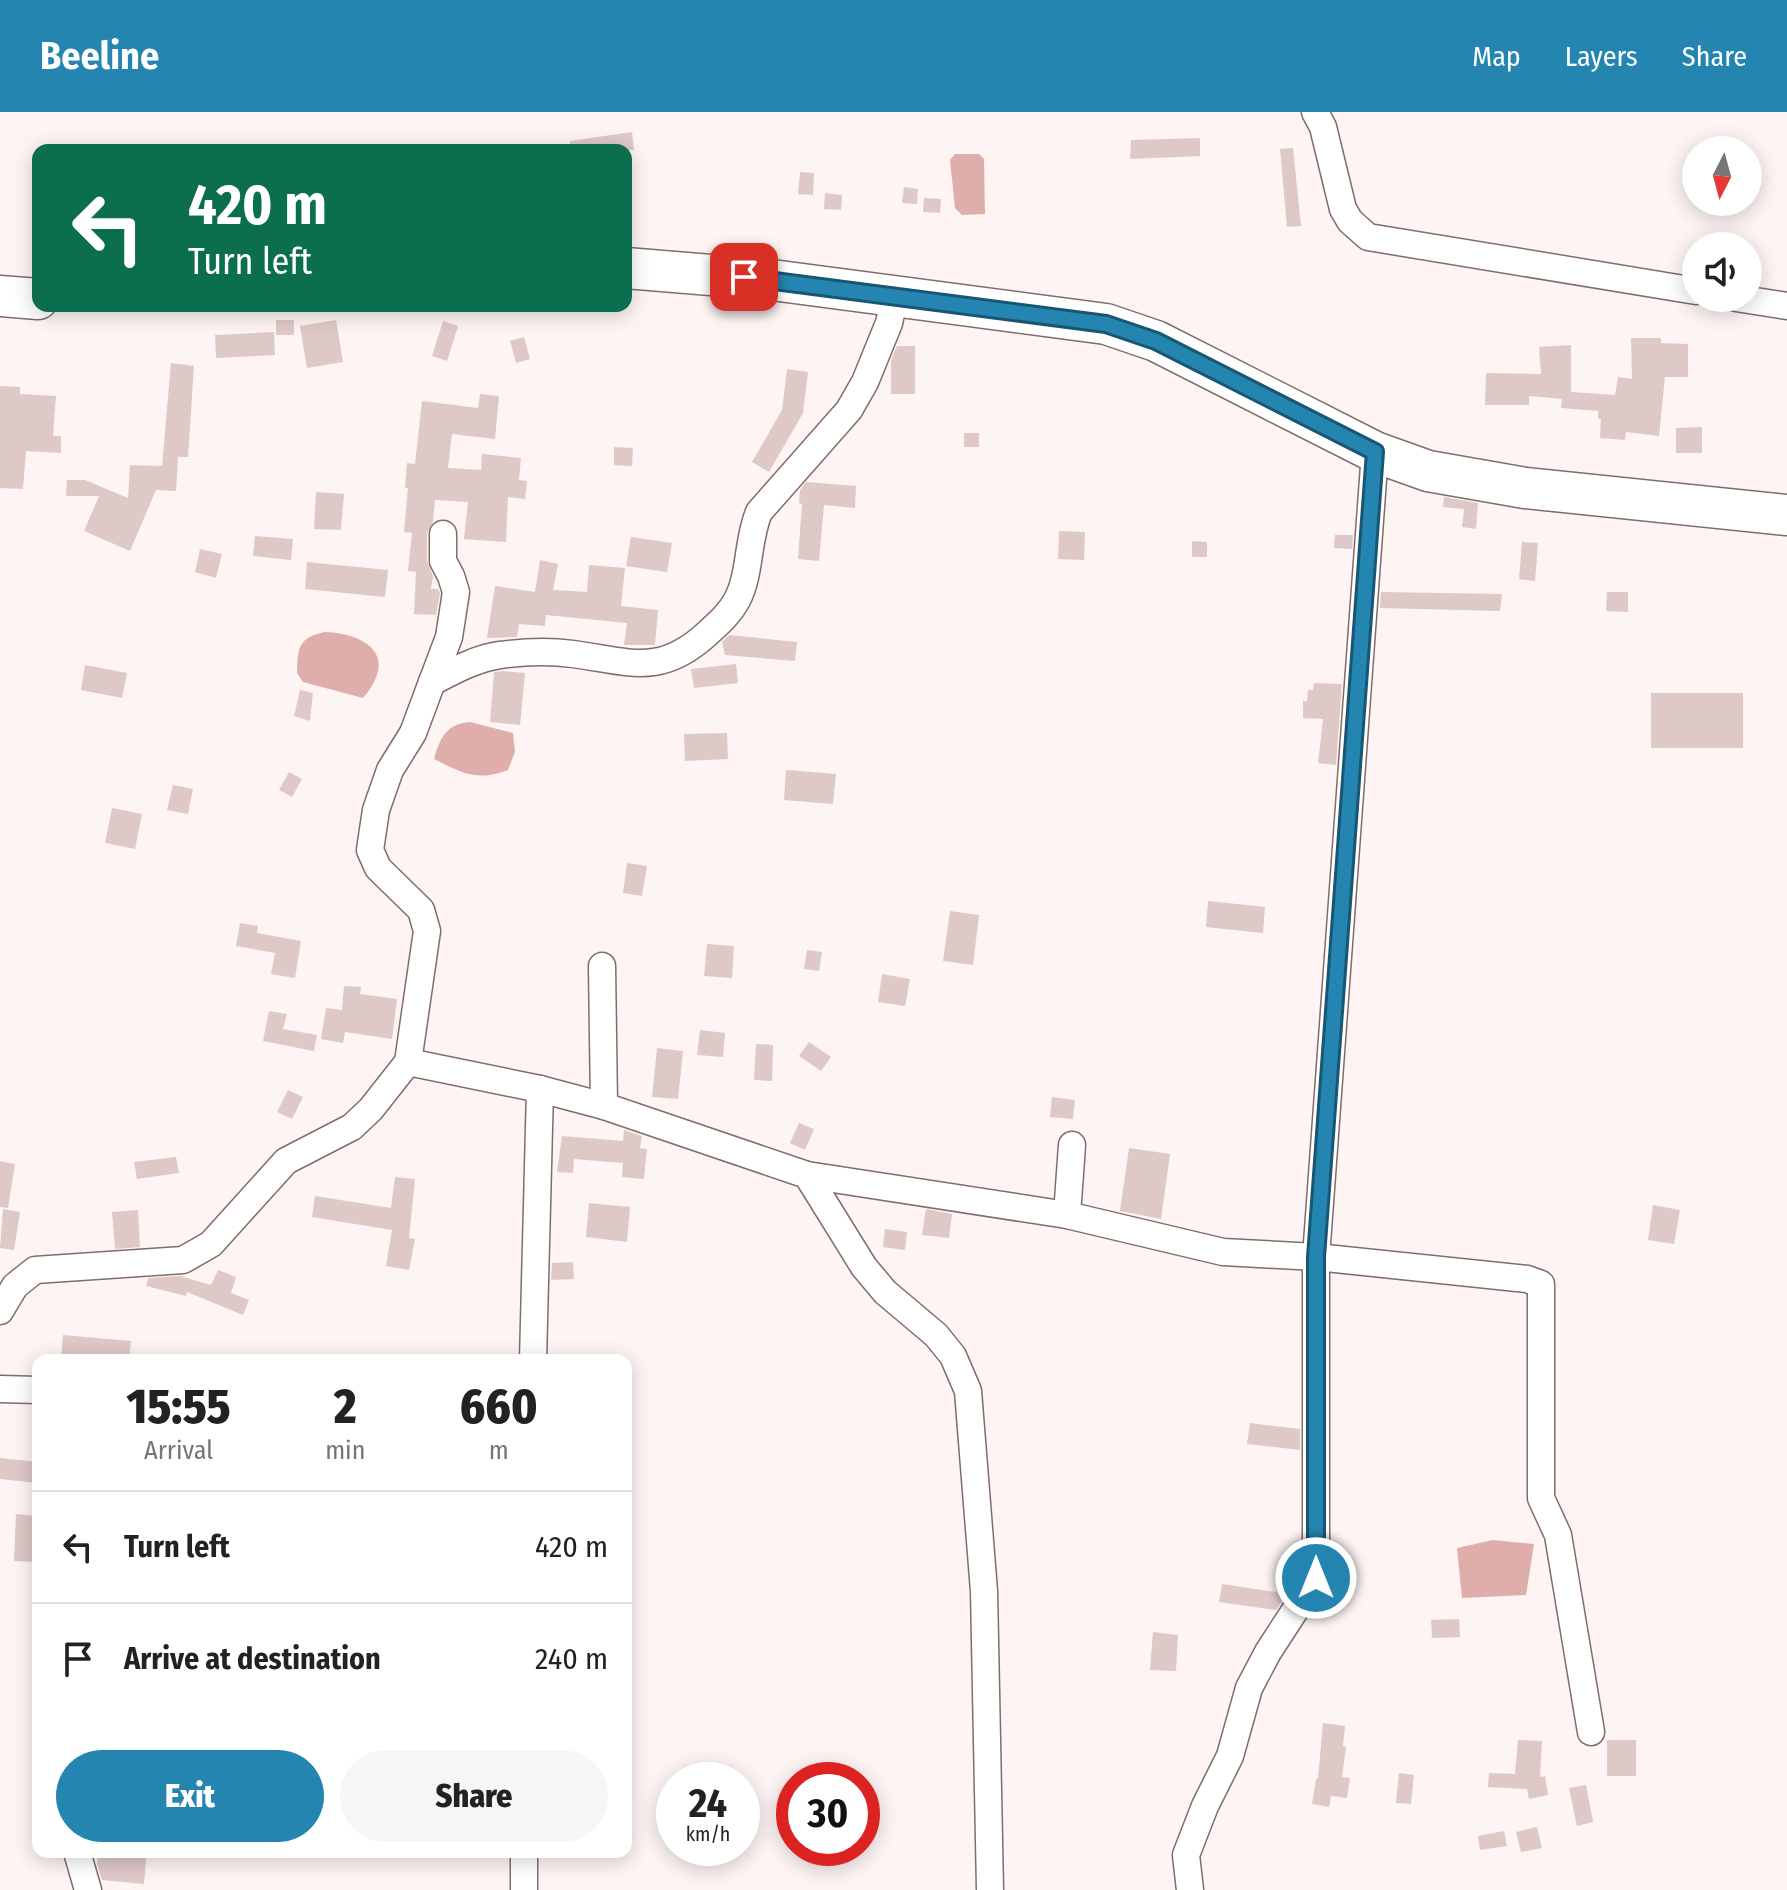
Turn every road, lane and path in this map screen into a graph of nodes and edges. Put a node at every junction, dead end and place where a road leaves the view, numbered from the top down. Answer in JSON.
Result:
{"nodes":[{"id":1,"x":1315,"y":112,"type":"edge"},
{"id":2,"x":632,"y":268,"type":"edge"},
{"id":3,"x":1682,"y":289,"type":"edge"},
{"id":4,"x":0,"y":296,"type":"edge"},
{"id":5,"x":895,"y":296,"type":"junction"},
{"id":6,"x":32,"y":299,"type":"edge"},
{"id":7,"x":1762,"y":302,"type":"edge"},
{"id":8,"x":1787,"y":306,"type":"edge"},
{"id":9,"x":1375,"y":452,"type":"junction"},
{"id":10,"x":1787,"y":515,"type":"edge"},
{"id":11,"x":443,"y":534,"type":"dead end"},
{"id":12,"x":432,"y":682,"type":"junction"},
{"id":13,"x":602,"y":966,"type":"dead end"},
{"id":14,"x":408,"y":1062,"type":"junction"},
{"id":15,"x":540,"y":1089,"type":"junction"},
{"id":16,"x":604,"y":1106,"type":"junction"},
{"id":17,"x":1072,"y":1145,"type":"dead end"},
{"id":18,"x":807,"y":1175,"type":"junction"},
{"id":19,"x":1067,"y":1215,"type":"junction"},
{"id":20,"x":1316,"y":1257,"type":"junction"},
{"id":21,"x":0,"y":1311,"type":"edge"},
{"id":22,"x":533,"y":1354,"type":"edge"},
{"id":23,"x":0,"y":1389,"type":"edge"},
{"id":24,"x":32,"y":1390,"type":"edge"},
{"id":25,"x":1591,"y":1732,"type":"dead end"},
{"id":26,"x":79,"y":1858,"type":"edge"},
{"id":27,"x":524,"y":1858,"type":"edge"},
{"id":28,"x":88,"y":1890,"type":"edge"},
{"id":29,"x":524,"y":1890,"type":"edge"},
{"id":30,"x":990,"y":1890,"type":"edge"},
{"id":31,"x":1190,"y":1890,"type":"edge"}],
"edges":[{"from":1,"to":3,"type":"street"},
{"from":2,"to":5,"type":"highway"},
{"from":4,"to":6,"type":"highway"},
{"from":5,"to":9,"type":"highway"},
{"from":5,"to":12,"type":"street"},
{"from":7,"to":8,"type":"street"},
{"from":9,"to":10,"type":"highway"},
{"from":9,"to":20,"type":"street"},
{"from":11,"to":12,"type":"street"},
{"from":12,"to":14,"type":"street"},
{"from":13,"to":16,"type":"street"},
{"from":14,"to":15,"type":"street"},
{"from":14,"to":21,"type":"street"},
{"from":15,"to":16,"type":"street"},
{"from":15,"to":22,"type":"street"},
{"from":16,"to":18,"type":"street"},
{"from":17,"to":19,"type":"street"},
{"from":18,"to":19,"type":"street"},
{"from":18,"to":30,"type":"street"},
{"from":19,"to":20,"type":"street"},
{"from":20,"to":25,"type":"street"},
{"from":20,"to":31,"type":"street"},
{"from":23,"to":24,"type":"street"},
{"from":26,"to":28,"type":"street"},
{"from":27,"to":29,"type":"street"}]}
